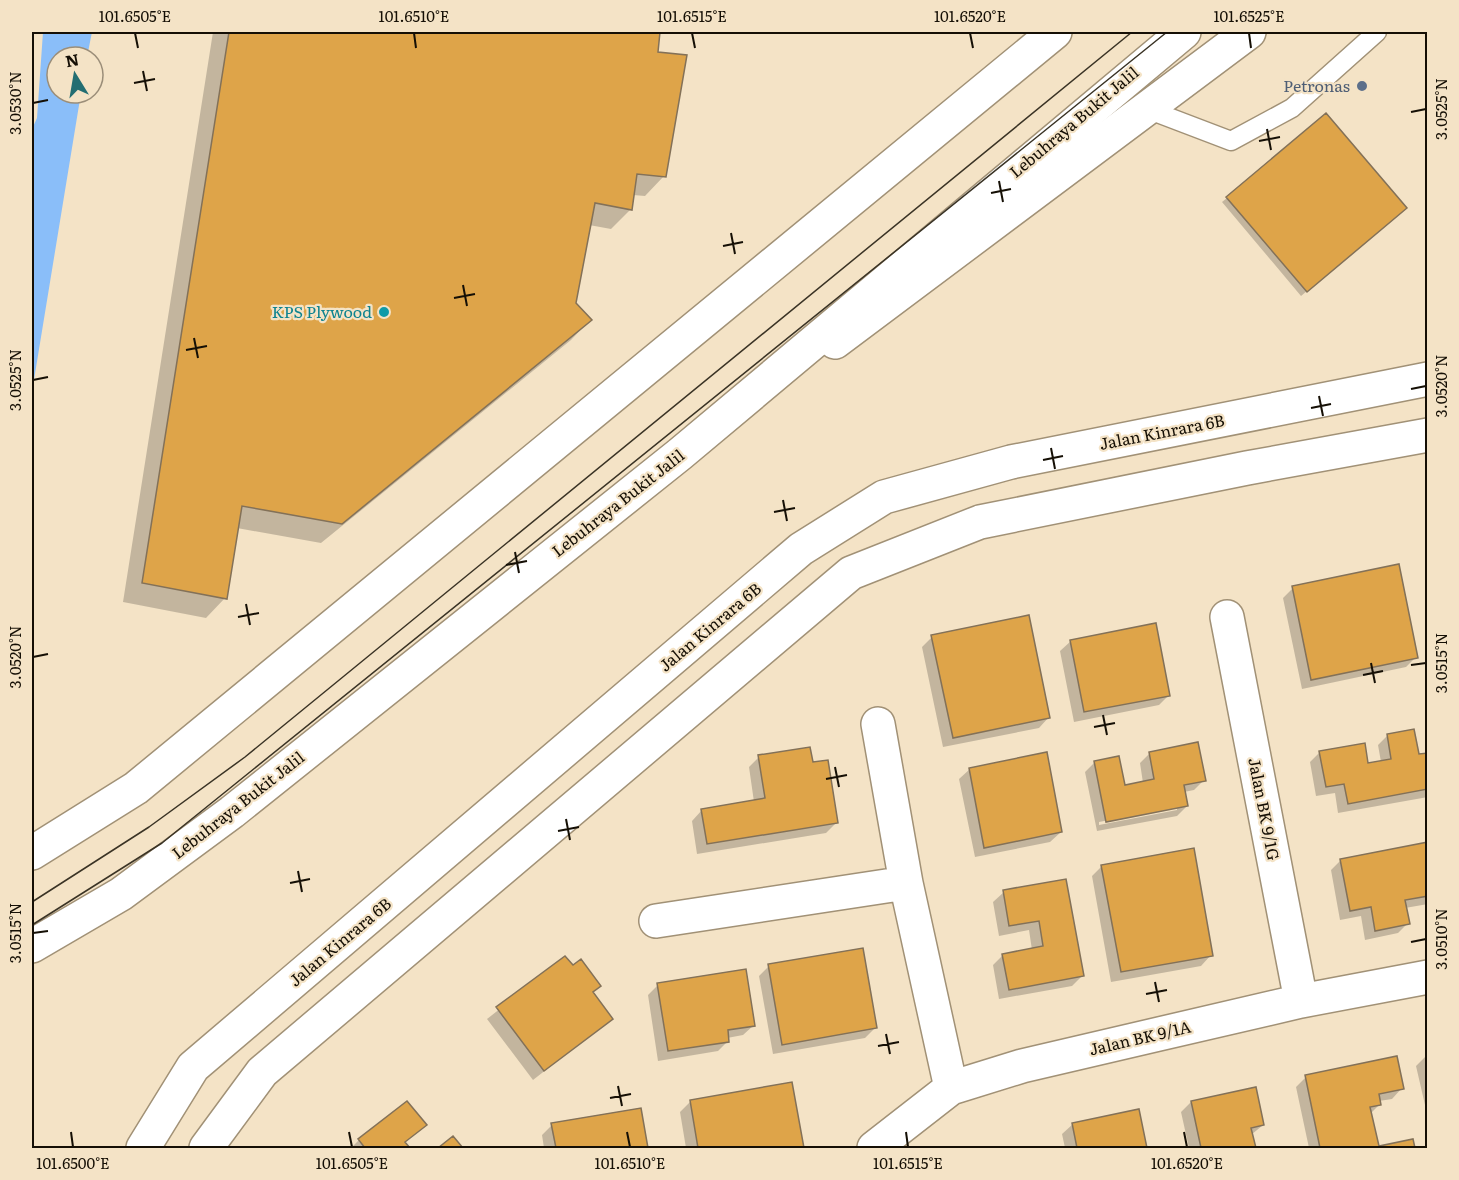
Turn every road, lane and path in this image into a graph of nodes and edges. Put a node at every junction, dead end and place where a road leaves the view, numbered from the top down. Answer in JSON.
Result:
{"nodes":[{"id":1,"x":1055,"y":32,"type":"edge"},
{"id":2,"x":1184,"y":32,"type":"edge"},
{"id":3,"x":1249,"y":32,"type":"edge"},
{"id":4,"x":1377,"y":32,"type":"edge"},
{"id":5,"x":1147,"y":110,"type":"junction"},
{"id":6,"x":1428,"y":379,"type":"edge"},
{"id":7,"x":1428,"y":435,"type":"edge"},
{"id":8,"x":680,"y":454,"type":"junction"},
{"id":9,"x":1227,"y":617,"type":"dead end"},
{"id":10,"x":878,"y":724,"type":"dead end"},
{"id":11,"x":32,"y":853,"type":"edge"},
{"id":12,"x":906,"y":883,"type":"junction"},
{"id":13,"x":656,"y":921,"type":"dead end"},
{"id":14,"x":32,"y":946,"type":"edge"},
{"id":15,"x":1428,"y":977,"type":"edge"},
{"id":16,"x":1301,"y":1001,"type":"junction"},
{"id":17,"x":951,"y":1088,"type":"junction"},
{"id":18,"x":143,"y":1149,"type":"edge"},
{"id":19,"x":206,"y":1149,"type":"edge"},
{"id":20,"x":874,"y":1149,"type":"edge"}],
"edges":[{"from":1,"to":11,"type":"main road"},
{"from":2,"to":8,"type":"main road","name":"Lebuhraya Bukit Jalil"},
{"from":3,"to":5,"type":"main road"},
{"from":4,"to":5,"type":"lane"},
{"from":5,"to":8,"type":"main road"},
{"from":6,"to":18,"type":"main road","name":"Jalan Kinrara 6B"},
{"from":7,"to":19,"type":"main road"},
{"from":8,"to":14,"type":"main road","name":"Lebuhraya Bukit Jalil"},
{"from":9,"to":16,"type":"main road","name":"Jalan BK 9/1G"},
{"from":10,"to":12,"type":"main road"},
{"from":12,"to":13,"type":"main road"},
{"from":12,"to":17,"type":"main road"},
{"from":15,"to":16,"type":"main road","name":"Jalan BK 9/1A"},
{"from":16,"to":17,"type":"main road","name":"Jalan BK 9/1A"},
{"from":17,"to":20,"type":"main road","name":"Jalan BK 9/1A"}]}
